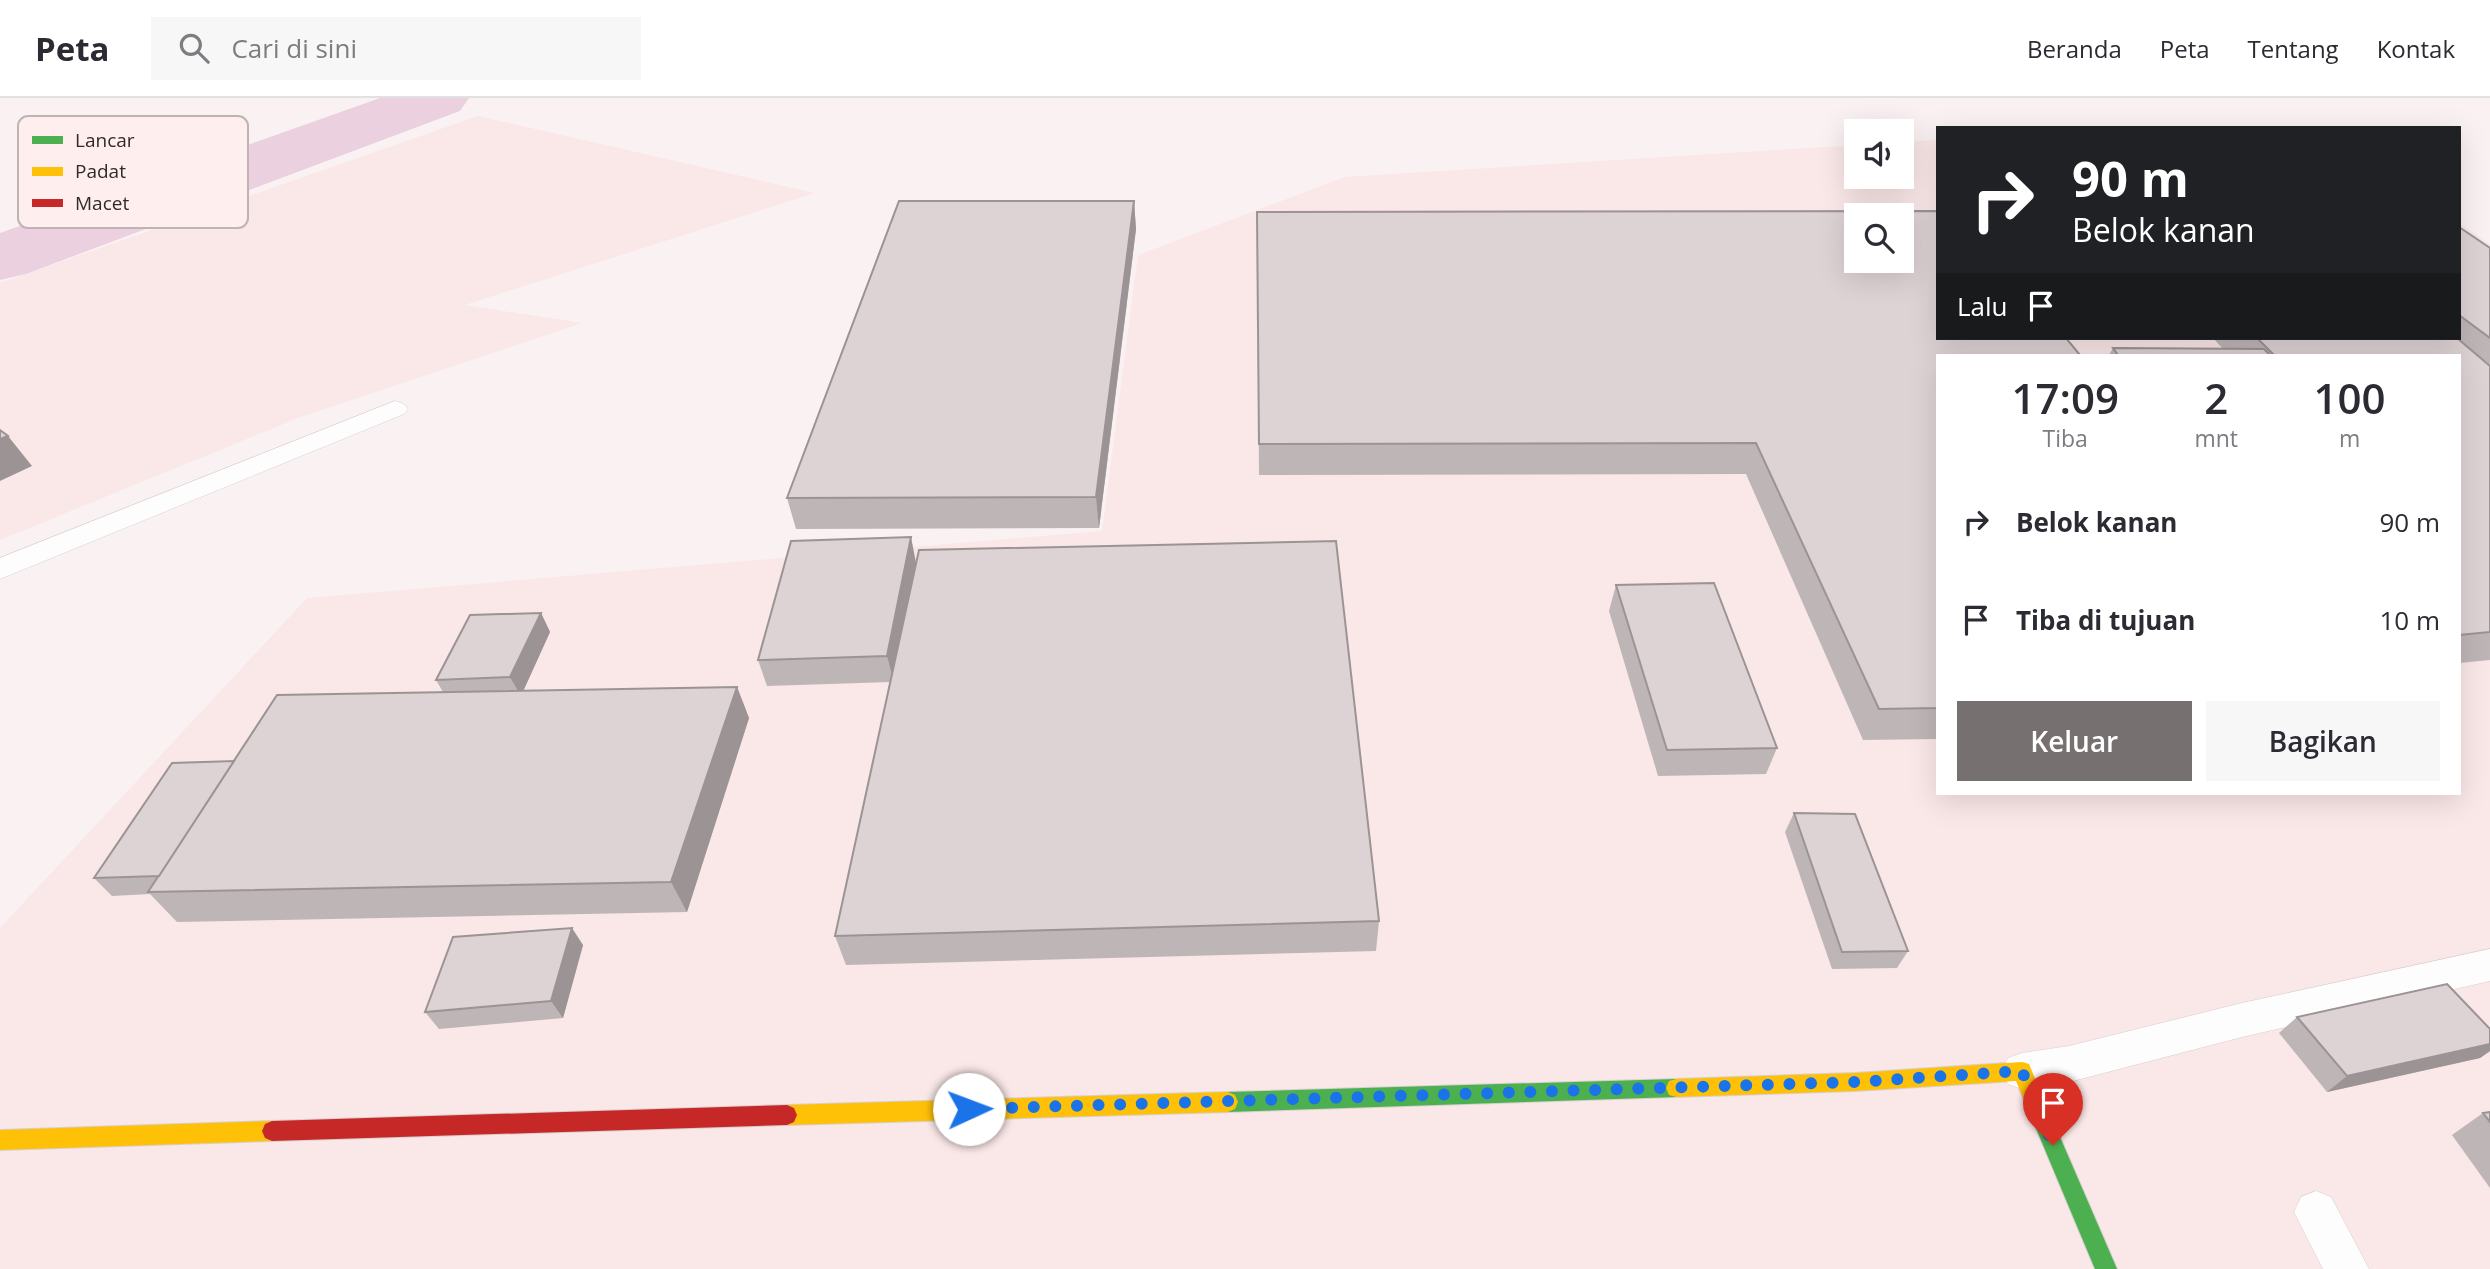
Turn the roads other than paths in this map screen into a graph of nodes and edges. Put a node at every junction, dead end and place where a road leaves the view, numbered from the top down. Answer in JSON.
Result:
{"nodes":[{"id":1,"x":395,"y":409,"type":"dead end"},
{"id":2,"x":0,"y":569,"type":"edge"},
{"id":3,"x":2490,"y":965,"type":"edge"},
{"id":4,"x":2022,"y":1071,"type":"junction"},
{"id":5,"x":0,"y":1140,"type":"edge"},
{"id":6,"x":2316,"y":1212,"type":"dead end"},
{"id":7,"x":2106,"y":1269,"type":"edge"},
{"id":8,"x":2347,"y":1269,"type":"edge"}],
"edges":[{"from":1,"to":2,"type":"lane"},
{"from":3,"to":4,"type":"lane"},
{"from":4,"to":5,"type":"street"},
{"from":4,"to":7,"type":"street"},
{"from":6,"to":8,"type":"lane"}]}
